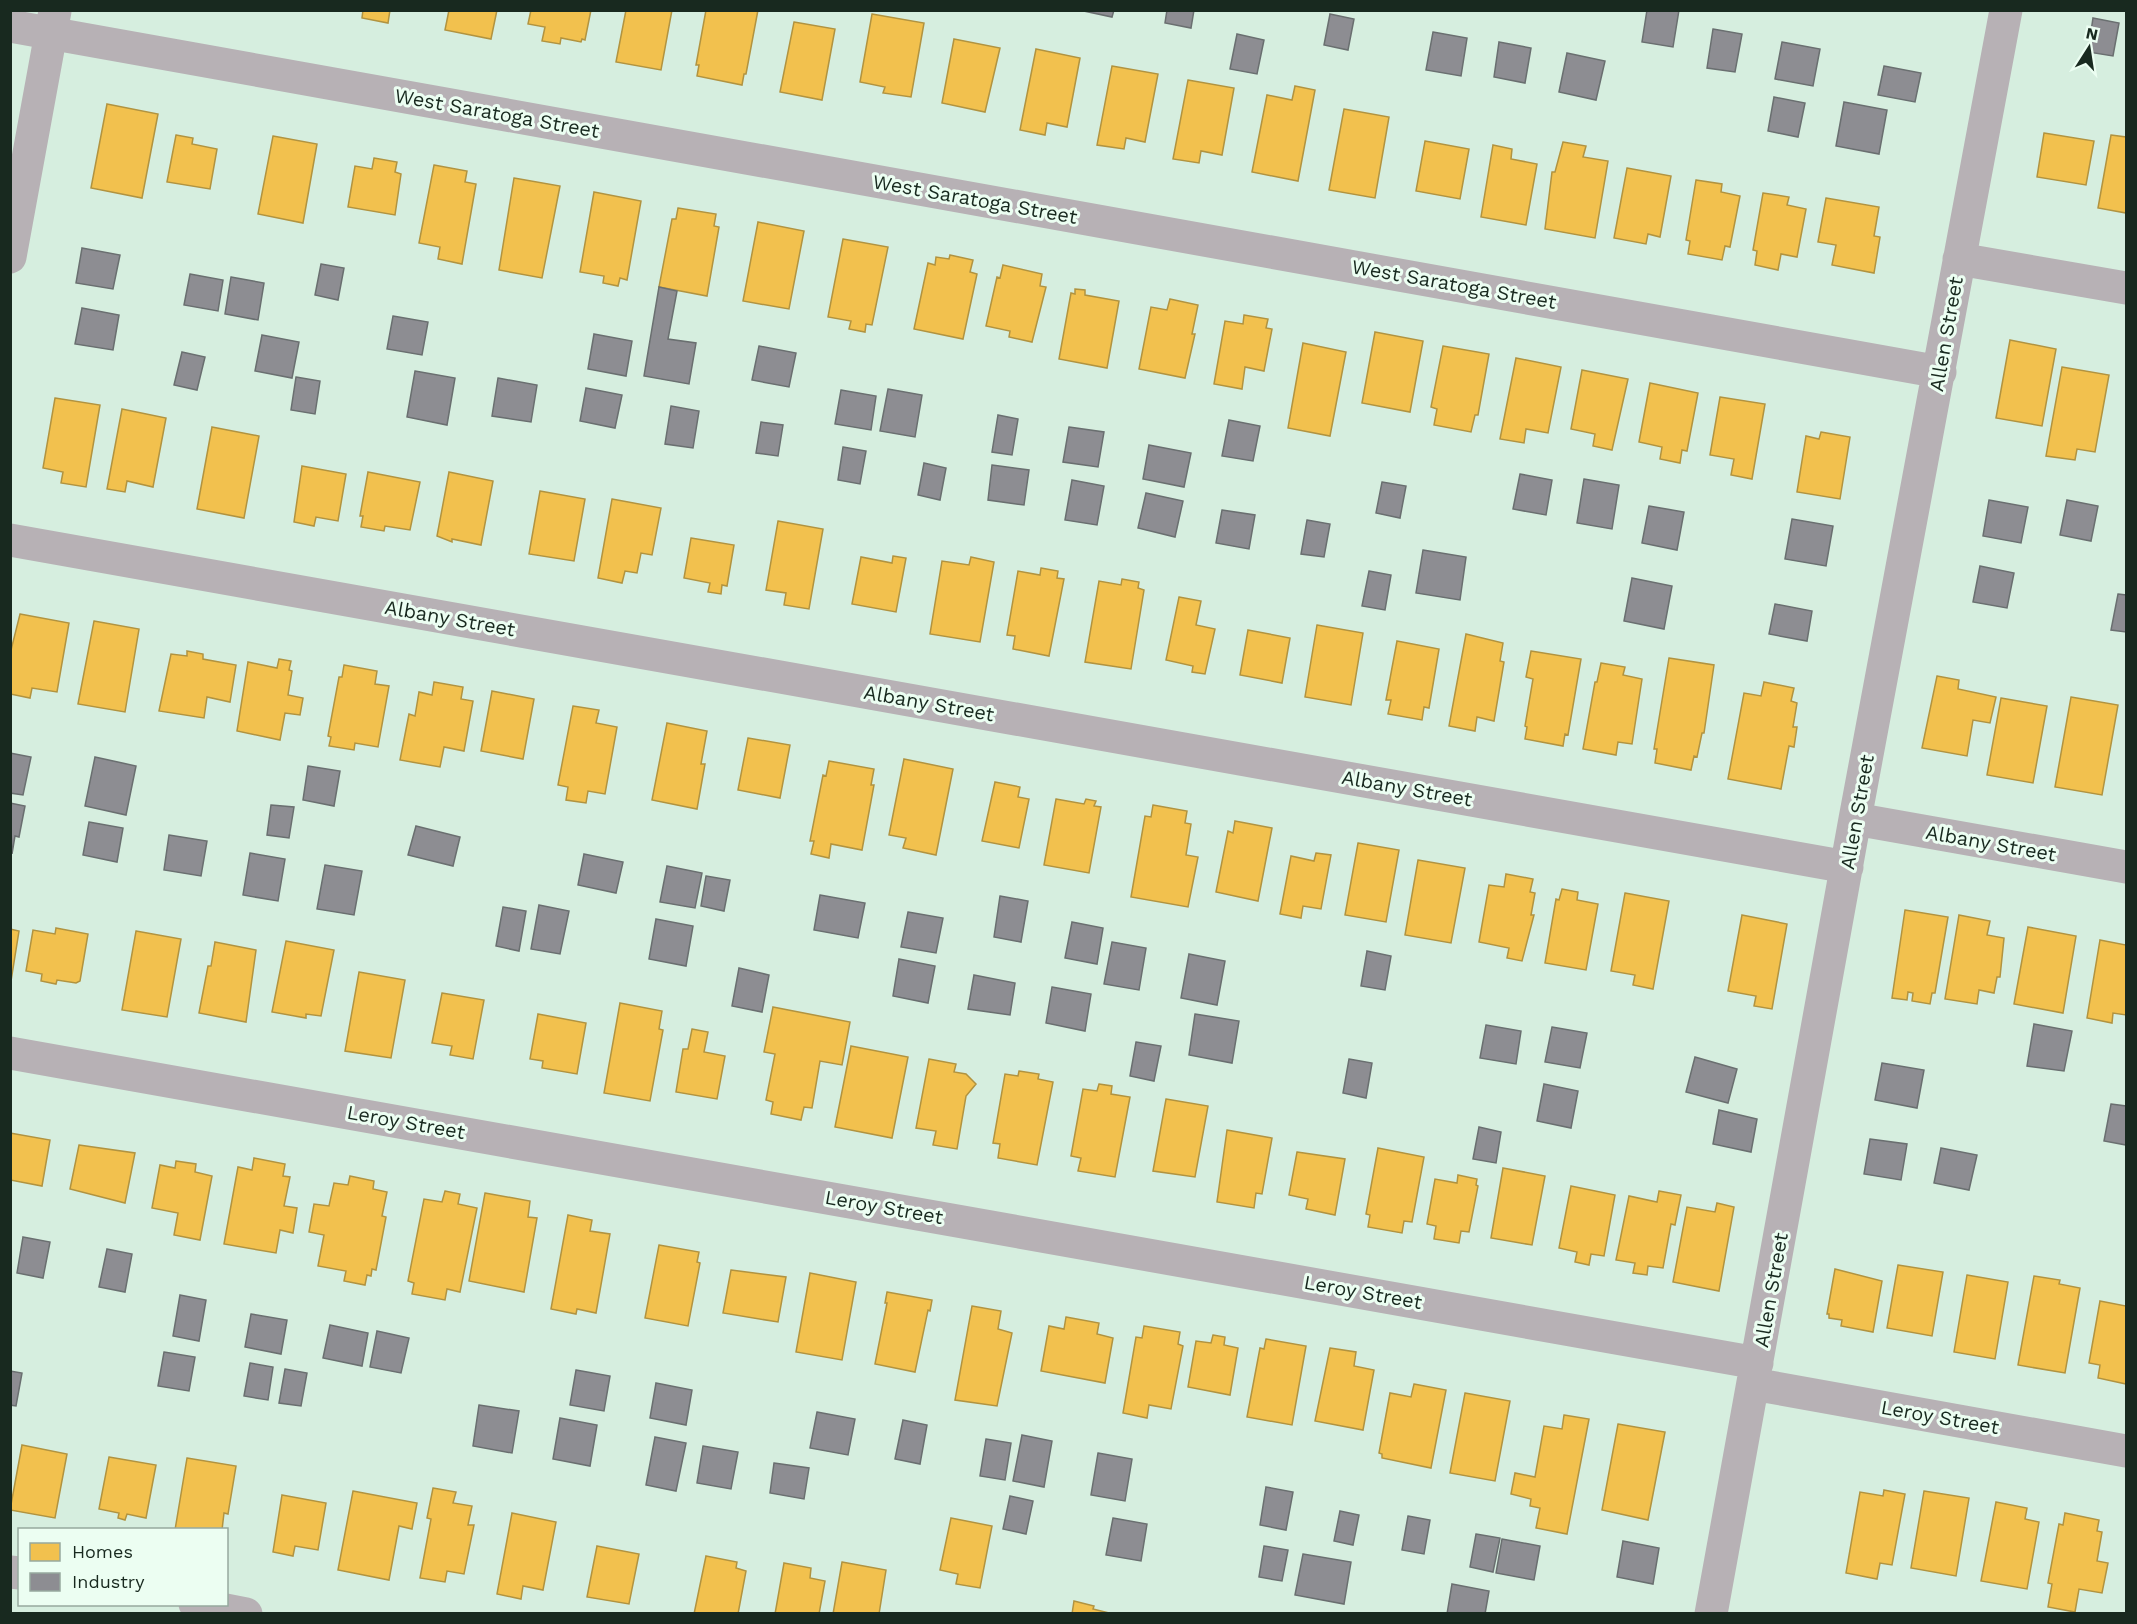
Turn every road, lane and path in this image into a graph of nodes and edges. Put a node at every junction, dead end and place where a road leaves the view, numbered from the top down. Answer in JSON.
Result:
{"nodes":[{"id":1,"x":2006,"y":10,"type":"edge"},
{"id":2,"x":53,"y":22,"type":"edge"},
{"id":3,"x":10,"y":26,"type":"edge"},
{"id":4,"x":10,"y":257,"type":"edge"},
{"id":5,"x":1959,"y":259,"type":"junction"},
{"id":6,"x":2127,"y":288,"type":"edge"},
{"id":7,"x":1940,"y":372,"type":"junction"},
{"id":8,"x":10,"y":540,"type":"edge"},
{"id":9,"x":1855,"y":819,"type":"junction"},
{"id":10,"x":1846,"y":867,"type":"junction"},
{"id":11,"x":2127,"y":867,"type":"edge"},
{"id":12,"x":10,"y":1053,"type":"edge"},
{"id":13,"x":1755,"y":1374,"type":"junction"},
{"id":14,"x":2127,"y":1450,"type":"edge"},
{"id":15,"x":201,"y":1606,"type":"edge"},
{"id":16,"x":246,"y":1614,"type":"edge"},
{"id":17,"x":1711,"y":1614,"type":"edge"}],
"edges":[{"from":1,"to":5,"type":"street","name":"Allen Street"},
{"from":2,"to":3,"type":"street","name":"West Saratoga Street"},
{"from":2,"to":4,"type":"street"},
{"from":2,"to":7,"type":"street","name":"West Saratoga Street"},
{"from":5,"to":6,"type":"street"},
{"from":5,"to":7,"type":"street","name":"Allen Street"},
{"from":7,"to":9,"type":"street","name":"Allen Street"},
{"from":8,"to":10,"type":"street","name":"Albany Street"},
{"from":9,"to":10,"type":"street","name":"Allen Street"},
{"from":9,"to":11,"type":"street","name":"Albany Street"},
{"from":10,"to":13,"type":"street","name":"Allen Street"},
{"from":12,"to":13,"type":"street","name":"Leroy Street"},
{"from":13,"to":14,"type":"street","name":"Leroy Street"},
{"from":13,"to":17,"type":"street","name":"Allen Street"},
{"from":15,"to":16,"type":"street"}]}
